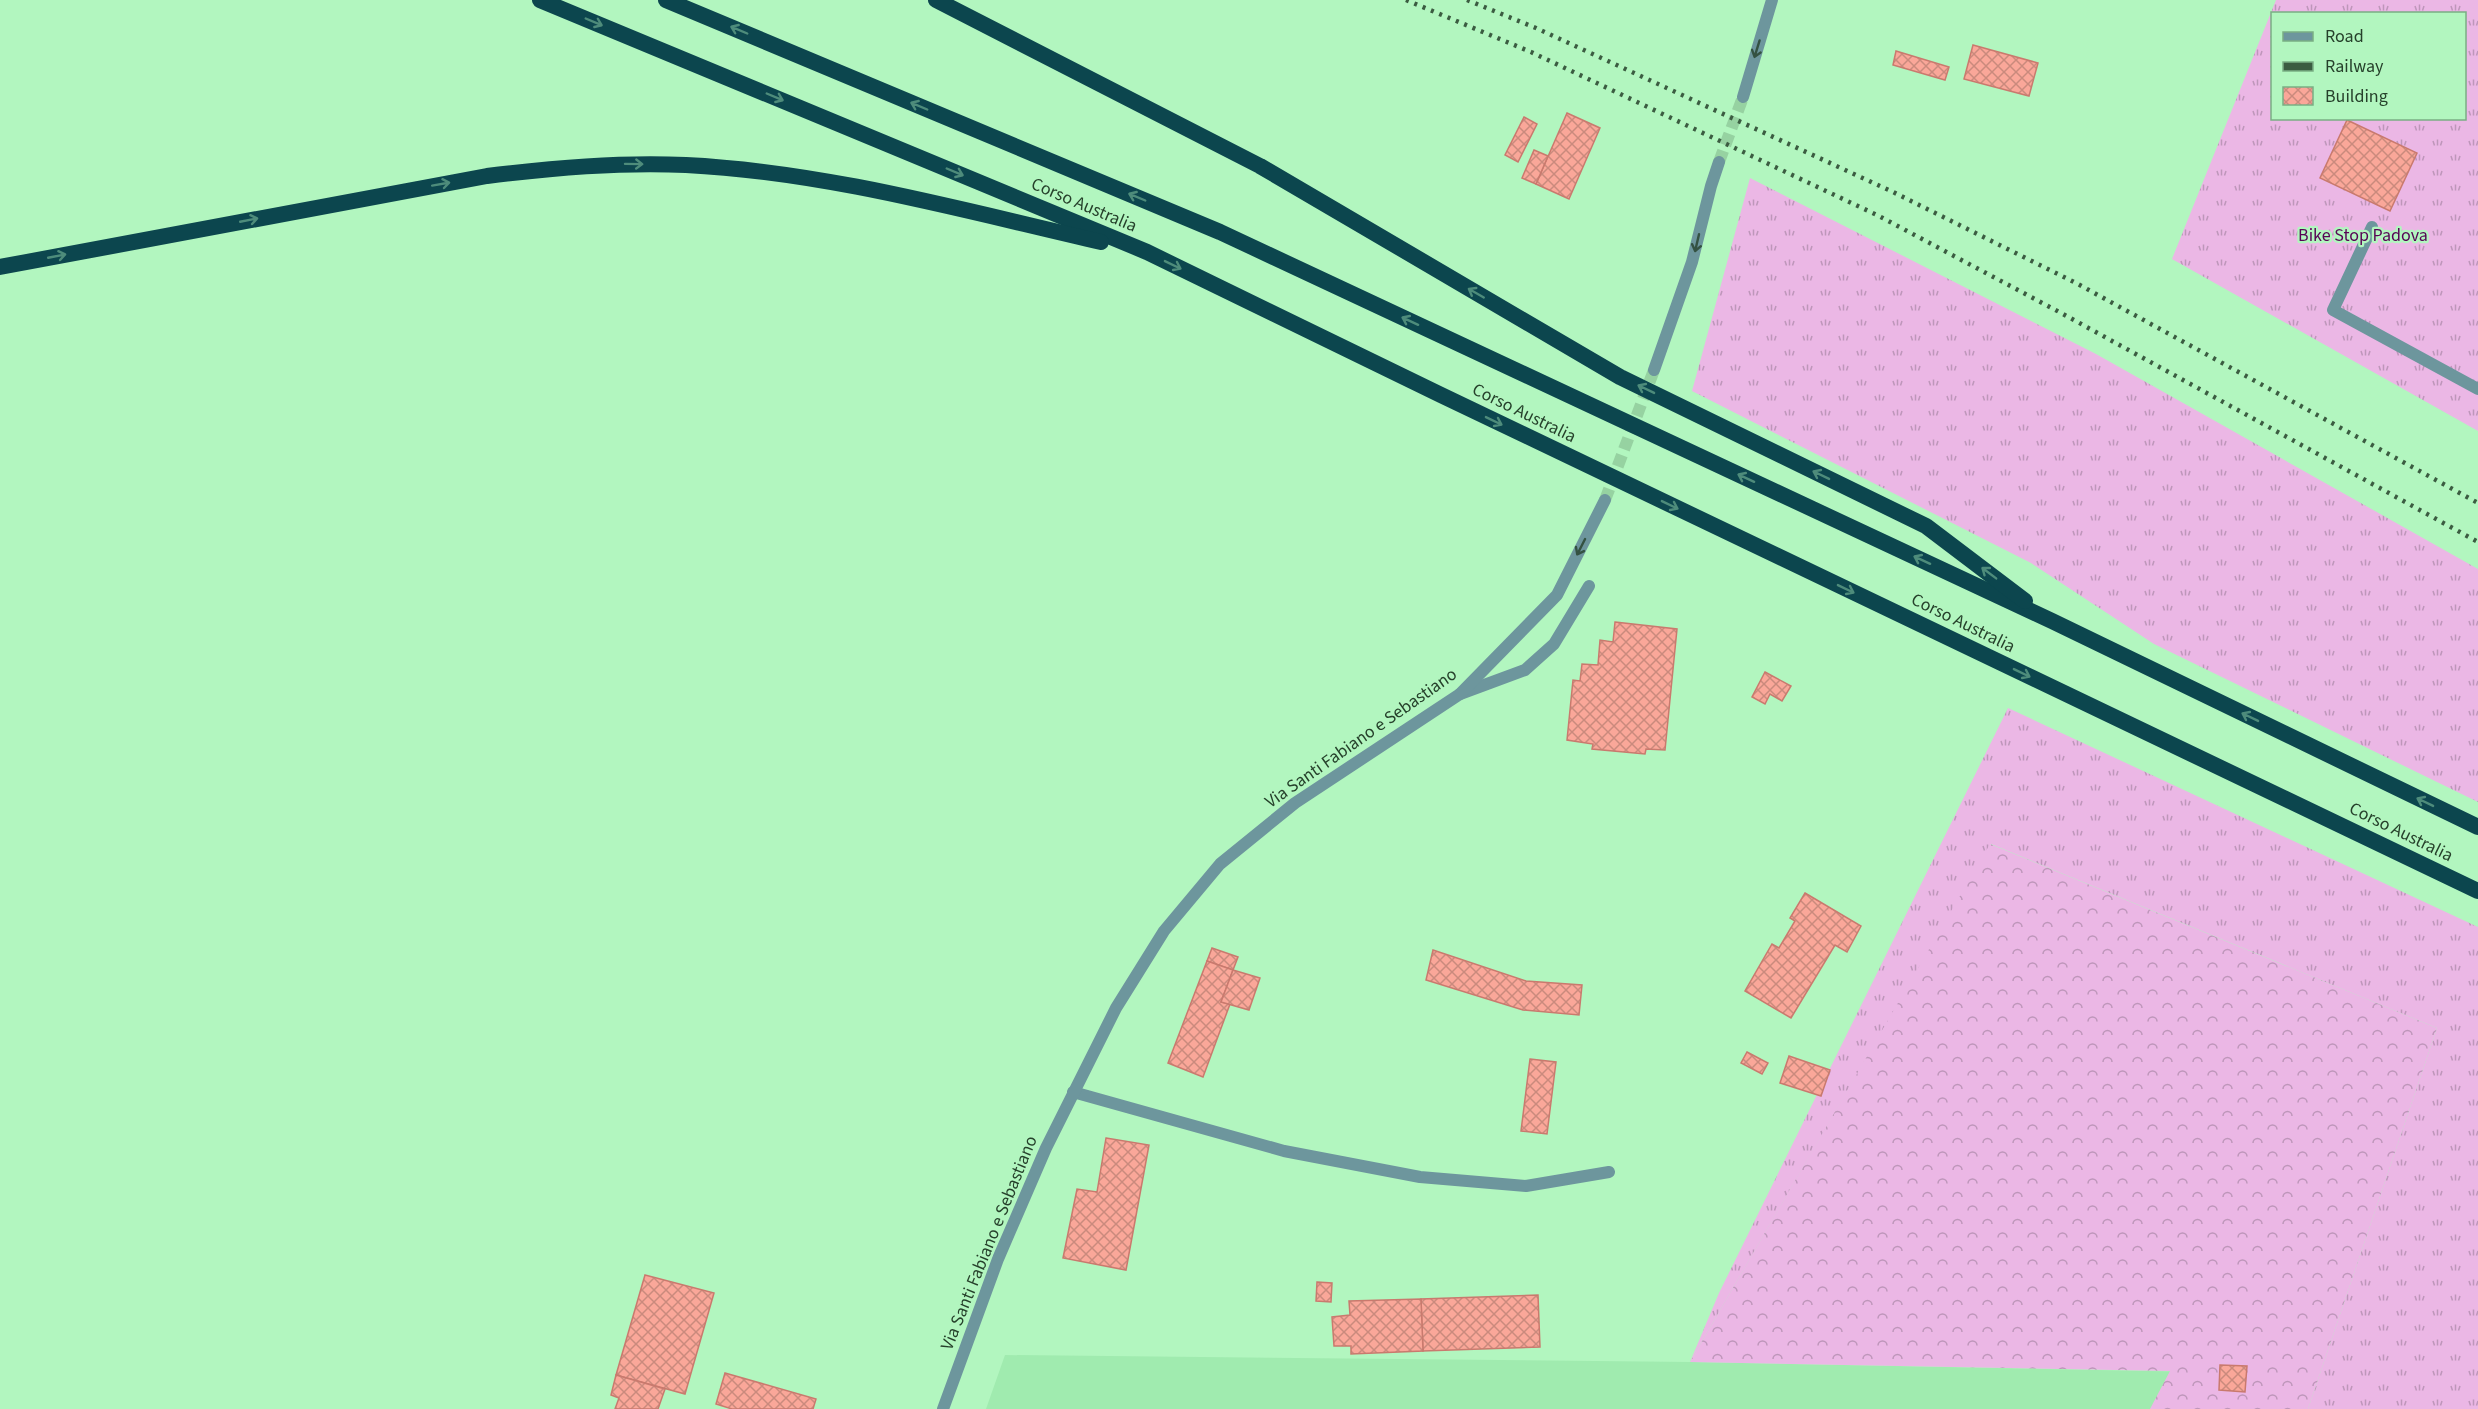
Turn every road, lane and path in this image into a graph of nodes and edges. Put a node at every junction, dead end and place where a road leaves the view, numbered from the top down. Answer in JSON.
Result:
{"nodes":[{"id":1,"x":540,"y":0,"type":"edge"},
{"id":2,"x":666,"y":0,"type":"edge"},
{"id":3,"x":936,"y":0,"type":"edge"},
{"id":4,"x":1772,"y":0,"type":"edge"},
{"id":5,"x":1743,"y":97,"type":"tunnel mouth"},
{"id":6,"x":1719,"y":162,"type":"tunnel mouth"},
{"id":7,"x":2372,"y":227,"type":"dead end"},
{"id":8,"x":1147,"y":252,"type":"junction"},
{"id":9,"x":0,"y":267,"type":"edge"},
{"id":10,"x":1654,"y":370,"type":"tunnel mouth"},
{"id":11,"x":2478,"y":389,"type":"edge"},
{"id":12,"x":1605,"y":500,"type":"tunnel mouth"},
{"id":13,"x":1589,"y":586,"type":"dead end"},
{"id":14,"x":2052,"y":621,"type":"junction"},
{"id":15,"x":1460,"y":694,"type":"junction"},
{"id":16,"x":2478,"y":827,"type":"edge"},
{"id":17,"x":2478,"y":891,"type":"edge"},
{"id":18,"x":1073,"y":1092,"type":"junction"},
{"id":19,"x":1609,"y":1172,"type":"dead end"},
{"id":20,"x":943,"y":1409,"type":"edge"}],
"edges":[{"from":1,"to":8,"type":"highway","name":"Corso Australia","one_way":true},
{"from":14,"to":2,"type":"highway","name":"Corso Australia","one_way":true},
{"from":14,"to":3,"type":"highway","one_way":true},
{"from":4,"to":5,"type":"street","one_way":true},
{"from":6,"to":10,"type":"street","one_way":true},
{"from":7,"to":11,"type":"street"},
{"from":9,"to":8,"type":"highway","one_way":true},
{"from":8,"to":17,"type":"highway","name":"Corso Australia","one_way":true},
{"from":12,"to":15,"type":"street","name":"Via Santi Fabiano e Sebastiano","one_way":true},
{"from":13,"to":15,"type":"street"},
{"from":16,"to":14,"type":"highway","name":"Corso Australia","one_way":true},
{"from":15,"to":18,"type":"street","name":"Via Santi Fabiano e Sebastiano"},
{"from":18,"to":19,"type":"street"},
{"from":18,"to":20,"type":"street","name":"Via Santi Fabiano e Sebastiano"}]}
